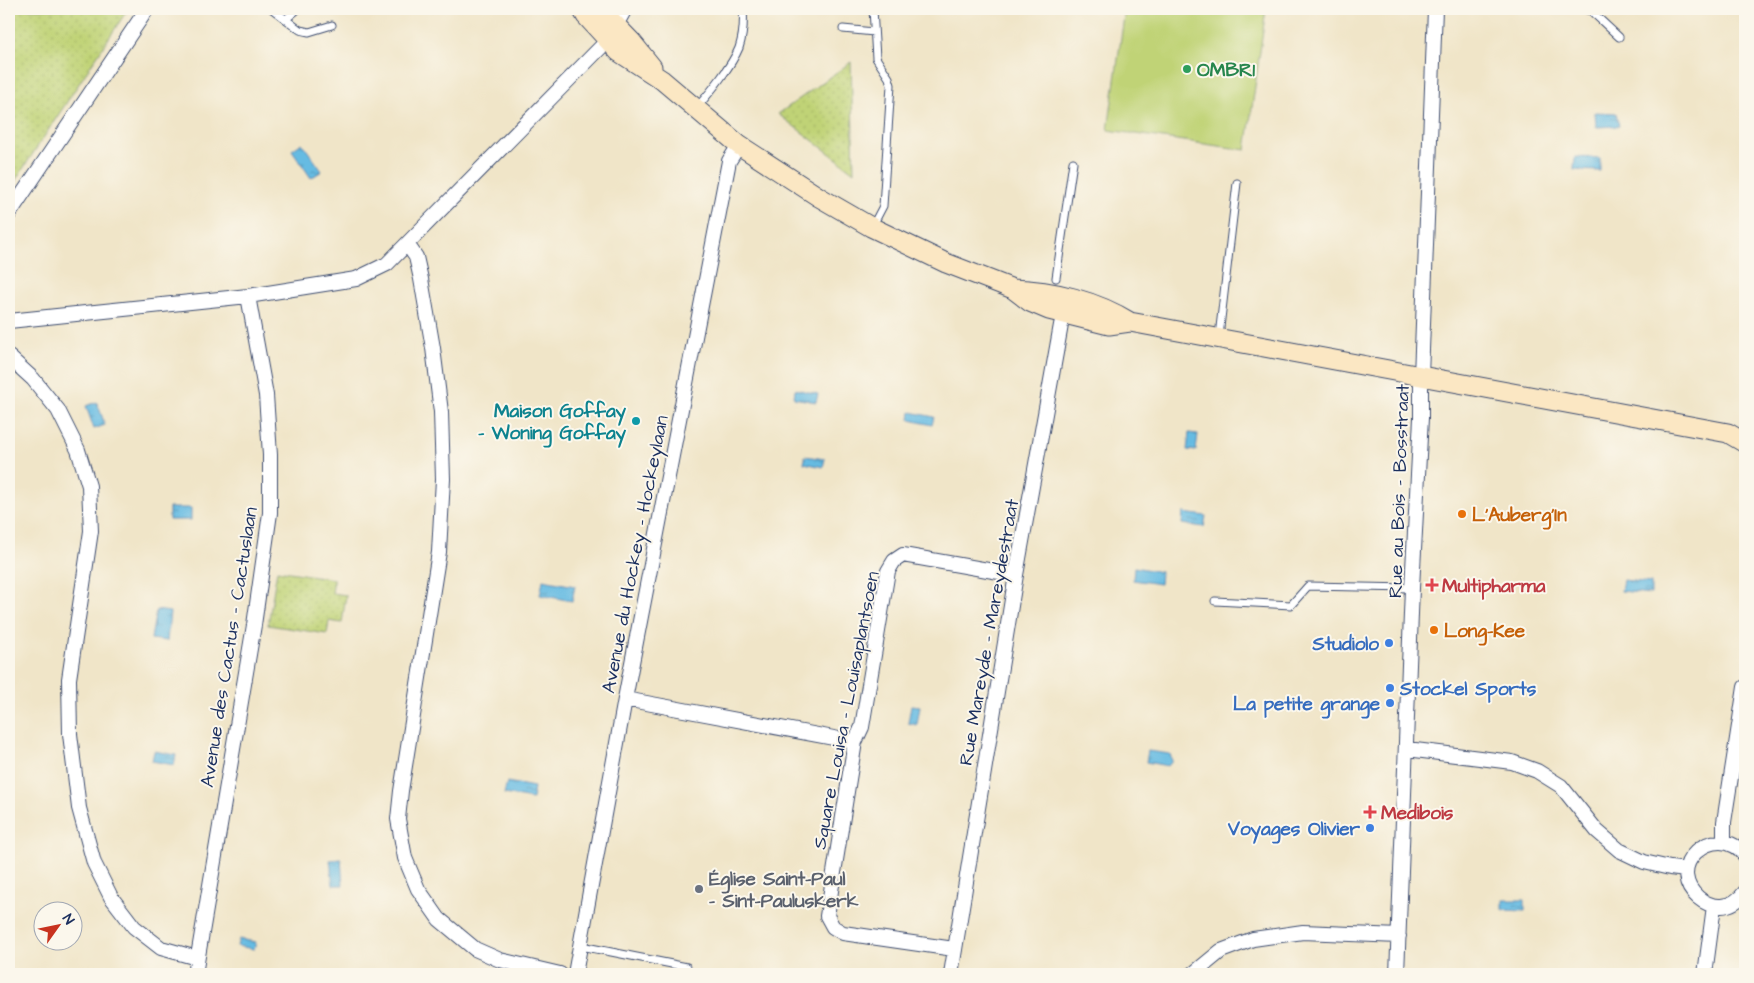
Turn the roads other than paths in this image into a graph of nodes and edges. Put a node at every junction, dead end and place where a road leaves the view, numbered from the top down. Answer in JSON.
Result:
{"nodes":[{"id":1,"x":147,"y":9,"type":"edge"},
{"id":2,"x":272,"y":9,"type":"edge"},
{"id":3,"x":298,"y":9,"type":"edge"},
{"id":4,"x":582,"y":9,"type":"edge"},
{"id":5,"x":600,"y":9,"type":"edge"},
{"id":6,"x":625,"y":9,"type":"edge"},
{"id":7,"x":743,"y":9,"type":"edge"},
{"id":8,"x":873,"y":9,"type":"edge"},
{"id":9,"x":1435,"y":9,"type":"edge"},
{"id":10,"x":1583,"y":9,"type":"edge"},
{"id":11,"x":286,"y":19,"type":"junction"},
{"id":12,"x":332,"y":25,"type":"dead end"},
{"id":13,"x":843,"y":29,"type":"dead end"},
{"id":14,"x":874,"y":32,"type":"junction"},
{"id":15,"x":613,"y":33,"type":"junction"},
{"id":16,"x":1619,"y":37,"type":"dead end"},
{"id":17,"x":695,"y":109,"type":"junction"},
{"id":18,"x":739,"y":145,"type":"junction"},
{"id":19,"x":1073,"y":162,"type":"dead end"},
{"id":20,"x":1237,"y":183,"type":"dead end"},
{"id":21,"x":14,"y":194,"type":"edge"},
{"id":22,"x":9,"y":214,"type":"edge"},
{"id":23,"x":871,"y":227,"type":"junction"},
{"id":24,"x":407,"y":244,"type":"junction"},
{"id":25,"x":1056,"y":278,"type":"dead end"},
{"id":26,"x":248,"y":296,"type":"junction"},
{"id":27,"x":1066,"y":306,"type":"junction"},
{"id":28,"x":9,"y":321,"type":"edge"},
{"id":29,"x":1218,"y":339,"type":"junction"},
{"id":30,"x":9,"y":357,"type":"edge"},
{"id":31,"x":1421,"y":376,"type":"junction"},
{"id":32,"x":1737,"y":431,"type":"edge"},
{"id":33,"x":1745,"y":442,"type":"edge"},
{"id":34,"x":1016,"y":575,"type":"junction"},
{"id":35,"x":1412,"y":588,"type":"junction"},
{"id":36,"x":1215,"y":601,"type":"dead end"},
{"id":37,"x":1745,"y":687,"type":"edge"},
{"id":38,"x":625,"y":699,"type":"junction"},
{"id":39,"x":855,"y":742,"type":"junction"},
{"id":40,"x":1407,"y":749,"type":"junction"},
{"id":41,"x":1724,"y":842,"type":"junction"},
{"id":42,"x":1745,"y":856,"type":"edge"},
{"id":43,"x":1686,"y":870,"type":"junction"},
{"id":44,"x":1745,"y":892,"type":"edge"},
{"id":45,"x":1714,"y":906,"type":"junction"},
{"id":46,"x":1399,"y":936,"type":"junction"},
{"id":47,"x":581,"y":946,"type":"junction"},
{"id":48,"x":954,"y":949,"type":"junction"},
{"id":49,"x":197,"y":958,"type":"junction"},
{"id":50,"x":687,"y":967,"type":"dead end"},
{"id":51,"x":194,"y":974,"type":"edge"},
{"id":52,"x":560,"y":974,"type":"edge"},
{"id":53,"x":575,"y":974,"type":"edge"},
{"id":54,"x":951,"y":974,"type":"edge"},
{"id":55,"x":1193,"y":974,"type":"edge"},
{"id":56,"x":1397,"y":974,"type":"edge"},
{"id":57,"x":1705,"y":974,"type":"edge"}],
"edges":[{"from":1,"to":21,"type":"street"},
{"from":2,"to":11,"type":"lane"},
{"from":3,"to":11,"type":"lane"},
{"from":4,"to":15,"type":"street"},
{"from":5,"to":15,"type":"street"},
{"from":6,"to":15,"type":"street"},
{"from":7,"to":17,"type":"lane"},
{"from":8,"to":14,"type":"lane"},
{"from":9,"to":31,"type":"street","name":"Rue au Bois - Bosstraat"},
{"from":10,"to":16,"type":"lane"},
{"from":11,"to":12,"type":"lane"},
{"from":13,"to":14,"type":"lane"},
{"from":14,"to":23,"type":"lane"},
{"from":15,"to":17,"type":"street"},
{"from":15,"to":24,"type":"street"},
{"from":17,"to":18,"type":"street"},
{"from":18,"to":23,"type":"street"},
{"from":18,"to":38,"type":"street","name":"Avenue du Hockey - Hockeylaan"},
{"from":19,"to":25,"type":"lane"},
{"from":20,"to":29,"type":"lane"},
{"from":21,"to":22,"type":"street"},
{"from":23,"to":27,"type":"street"},
{"from":24,"to":26,"type":"street"},
{"from":24,"to":52,"type":"street"},
{"from":26,"to":28,"type":"street"},
{"from":26,"to":49,"type":"street","name":"Avenue des Cactus - Cactuslaan"},
{"from":27,"to":29,"type":"street"},
{"from":27,"to":34,"type":"street","name":"Rue Mareyde - Mareydestraat"},
{"from":29,"to":31,"type":"street"},
{"from":30,"to":49,"type":"street"},
{"from":31,"to":32,"type":"street"},
{"from":31,"to":35,"type":"street","name":"Rue au Bois - Bosstraat"},
{"from":32,"to":33,"type":"street"},
{"from":34,"to":39,"type":"street","name":"Square Louisa - Louisaplantsoen"},
{"from":34,"to":48,"type":"street","name":"Rue Mareyde - Mareydestraat"},
{"from":35,"to":36,"type":"lane"},
{"from":35,"to":40,"type":"street","name":"Rue au Bois - Bosstraat"},
{"from":37,"to":41,"type":"street"},
{"from":38,"to":39,"type":"street"},
{"from":38,"to":47,"type":"street","name":"Avenue du Hockey - Hockeylaan"},
{"from":39,"to":48,"type":"street","name":"Square Louisa - Louisaplantsoen"},
{"from":40,"to":43,"type":"street"},
{"from":40,"to":46,"type":"street","name":"Rue au Bois - Bosstraat"},
{"from":41,"to":42,"type":"street"},
{"from":41,"to":43,"type":"street"},
{"from":43,"to":45,"type":"street"},
{"from":44,"to":45,"type":"street"},
{"from":45,"to":57,"type":"street"},
{"from":46,"to":55,"type":"street"},
{"from":46,"to":56,"type":"street","name":"Rue au Bois - Bosstraat"},
{"from":47,"to":50,"type":"lane"},
{"from":47,"to":53,"type":"street","name":"Avenue du Hockey - Hockeylaan"},
{"from":48,"to":54,"type":"street","name":"Rue Mareyde - Mareydestraat"},
{"from":49,"to":51,"type":"street","name":"Avenue des Cactus - Cactuslaan"}]}
